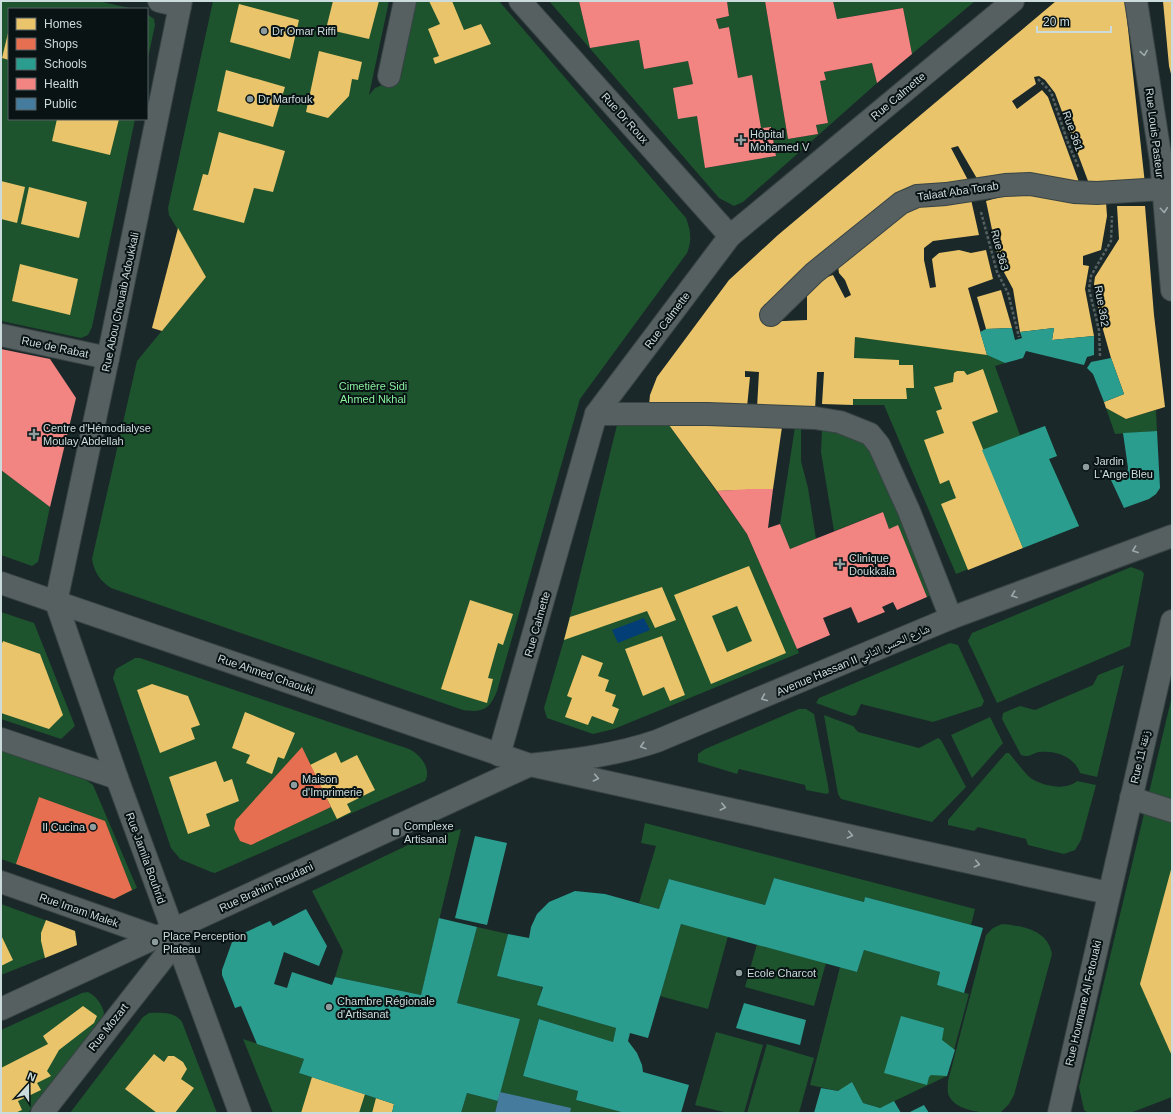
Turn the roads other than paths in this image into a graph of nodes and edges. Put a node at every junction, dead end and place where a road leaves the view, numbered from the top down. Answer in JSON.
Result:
{"nodes":[{"id":1,"x":159,"y":1,"type":"edge"},
{"id":2,"x":405,"y":1,"type":"edge"},
{"id":3,"x":520,"y":1,"type":"edge"},
{"id":4,"x":1013,"y":1,"type":"edge"},
{"id":5,"x":1136,"y":1,"type":"edge"},
{"id":6,"x":181,"y":3,"type":"edge"},
{"id":7,"x":389,"y":76,"type":"dead end"},
{"id":8,"x":1166,"y":158,"type":"edge"},
{"id":9,"x":1162,"y":189,"type":"junction"},
{"id":10,"x":730,"y":236,"type":"junction"},
{"id":11,"x":1172,"y":290,"type":"edge"},
{"id":12,"x":771,"y":315,"type":"dead end"},
{"id":13,"x":1,"y":335,"type":"edge"},
{"id":14,"x":108,"y":358,"type":"junction"},
{"id":15,"x":596,"y":414,"type":"junction"},
{"id":16,"x":1172,"y":536,"type":"edge"},
{"id":17,"x":1,"y":583,"type":"edge"},
{"id":18,"x":56,"y":602,"type":"junction"},
{"id":19,"x":951,"y":618,"type":"junction"},
{"id":20,"x":1172,"y":621,"type":"edge"},
{"id":21,"x":1,"y":739,"type":"edge"},
{"id":22,"x":500,"y":756,"type":"junction"},
{"id":23,"x":530,"y":765,"type":"junction"},
{"id":24,"x":117,"y":778,"type":"junction"},
{"id":25,"x":1131,"y":798,"type":"junction"},
{"id":26,"x":1172,"y":811,"type":"edge"},
{"id":27,"x":1,"y":882,"type":"edge"},
{"id":28,"x":1108,"y":893,"type":"junction"},
{"id":29,"x":169,"y":936,"type":"junction"},
{"id":30,"x":1,"y":1009,"type":"edge"},
{"id":31,"x":42,"y":1113,"type":"edge"},
{"id":32,"x":240,"y":1113,"type":"edge"},
{"id":33,"x":1059,"y":1113,"type":"edge"}],
"edges":[{"from":1,"to":6,"type":"street"},
{"from":2,"to":7,"type":"street"},
{"from":3,"to":10,"type":"street","name":"Rue Dr Roux"},
{"from":4,"to":10,"type":"street","name":"Rue Calmette"},
{"from":5,"to":8,"type":"street","name":"Rue Louis Pasteur","one_way":true},
{"from":6,"to":14,"type":"street","name":"Rue Abou Chouaib Adoukkali"},
{"from":8,"to":9,"type":"street","name":"Rue Louis Pasteur"},
{"from":9,"to":11,"type":"street","name":"Rue Louis Pasteur","one_way":true},
{"from":9,"to":12,"type":"street","name":"Talaat Aba Torab"},
{"from":10,"to":15,"type":"street","name":"Rue Calmette"},
{"from":13,"to":14,"type":"street","name":"Rue de Rabat"},
{"from":14,"to":18,"type":"street","name":"Rue Abou Chouaib Adoukkali"},
{"from":15,"to":19,"type":"street"},
{"from":15,"to":22,"type":"street","name":"Rue Calmette"},
{"from":16,"to":19,"type":"street","name":"Avenue Hassan II شارع الحسن الثاني","one_way":true},
{"from":17,"to":18,"type":"street","name":"Rue Ahmed Chaouki"},
{"from":18,"to":22,"type":"street","name":"Rue Ahmed Chaouki"},
{"from":18,"to":24,"type":"street","name":"Rue Jamila Bouhrid"},
{"from":19,"to":23,"type":"street","name":"Avenue Hassan II شارع الحسن الثاني","one_way":true},
{"from":20,"to":25,"type":"street","name":"Rue 11 زنقة"},
{"from":21,"to":24,"type":"street"},
{"from":22,"to":23,"type":"street","name":"Rue Ahmed Chaouki"},
{"from":23,"to":28,"type":"street","name":"Rue Ahmed Chaouki","one_way":true},
{"from":23,"to":29,"type":"street","name":"Rue Brahim Roudani"},
{"from":24,"to":29,"type":"street","name":"Rue Jamila Bouhrid"},
{"from":25,"to":26,"type":"street"},
{"from":25,"to":28,"type":"street","name":"Rue 11 زنقة"},
{"from":27,"to":29,"type":"street","name":"Rue Imam Malek"},
{"from":28,"to":33,"type":"street","name":"Rue Houmane Al Fetouaki"},
{"from":29,"to":30,"type":"street","name":"Rue Brahim Roudani"},
{"from":29,"to":31,"type":"street","name":"Rue Mozart"},
{"from":29,"to":32,"type":"street","name":"Rue Jamila Bouhrid"}]}
